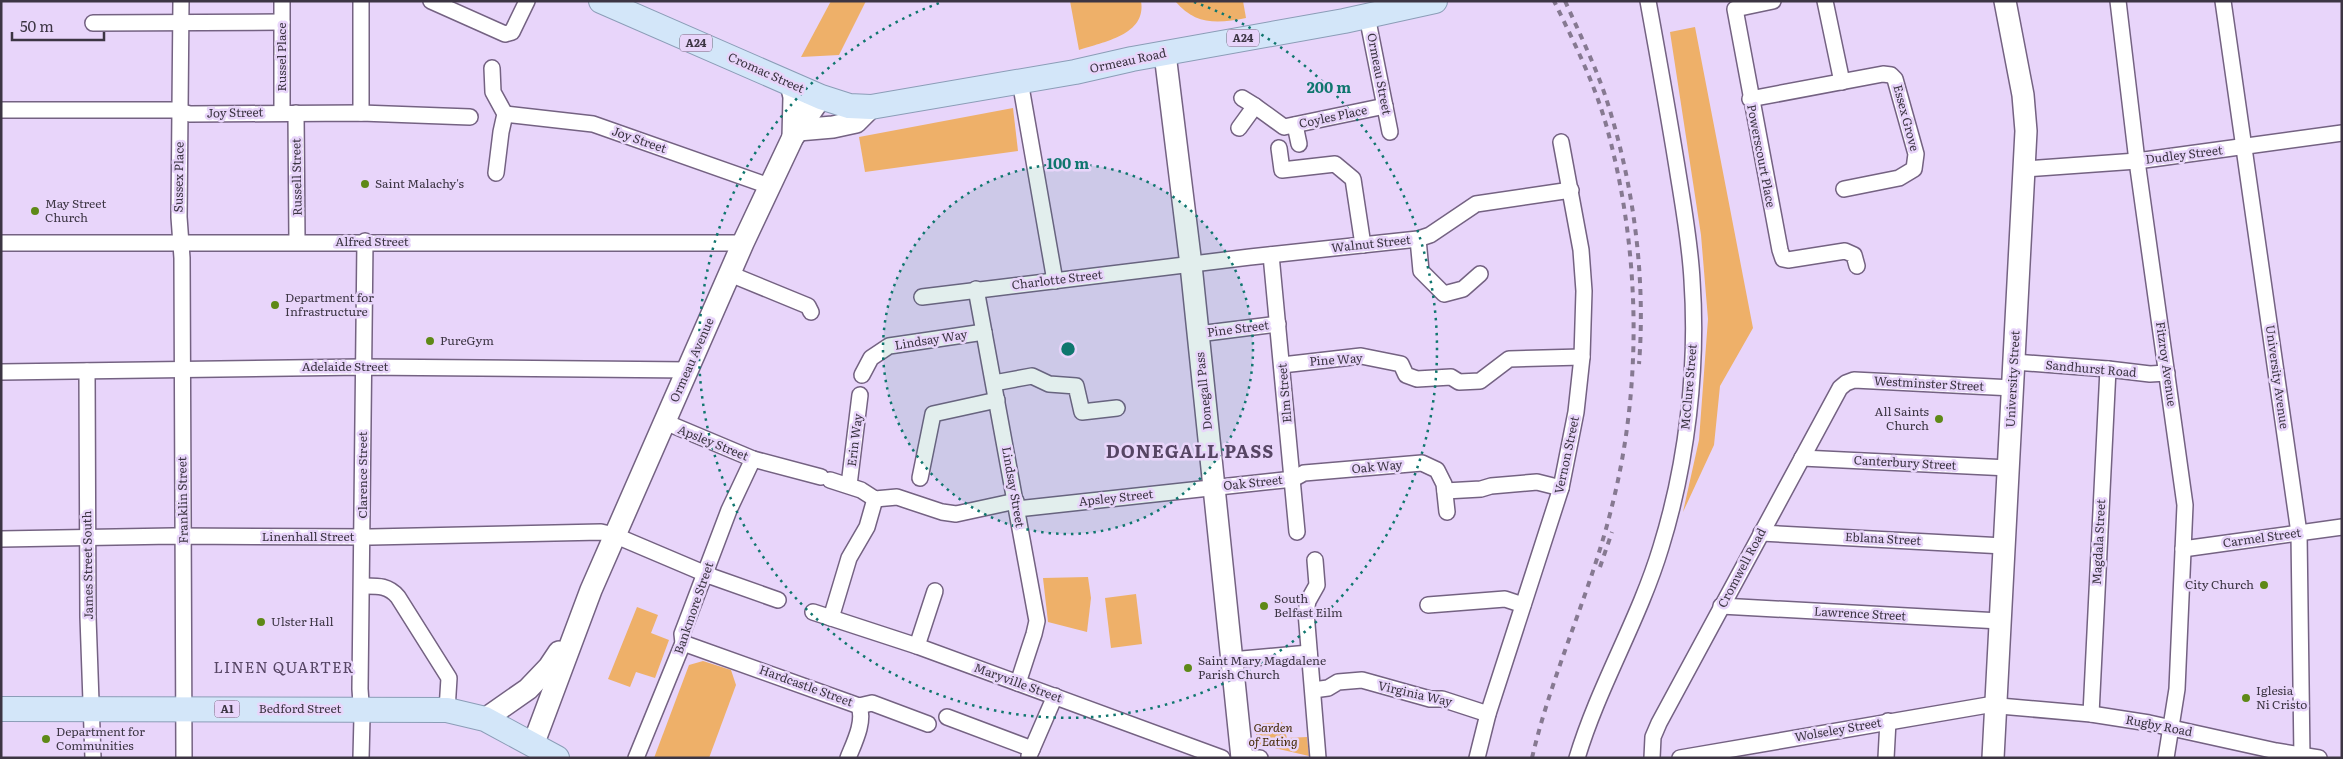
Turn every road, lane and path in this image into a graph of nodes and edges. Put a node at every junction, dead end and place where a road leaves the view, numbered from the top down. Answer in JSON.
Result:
{"nodes":[{"id":1,"x":181,"y":1,"type":"edge"},
{"id":2,"x":282,"y":1,"type":"edge"},
{"id":3,"x":361,"y":1,"type":"edge"},
{"id":4,"x":431,"y":1,"type":"edge"},
{"id":5,"x":527,"y":1,"type":"edge"},
{"id":6,"x":602,"y":1,"type":"edge"},
{"id":7,"x":1435,"y":1,"type":"edge"},
{"id":8,"x":1648,"y":1,"type":"edge"},
{"id":9,"x":1773,"y":1,"type":"edge"},
{"id":10,"x":1824,"y":1,"type":"edge"},
{"id":11,"x":2006,"y":1,"type":"edge"},
{"id":12,"x":2118,"y":1,"type":"edge"},
{"id":13,"x":2222,"y":1,"type":"edge"},
{"id":14,"x":633,"y":7,"type":"edge"},
{"id":15,"x":1367,"y":16,"type":"junction"},
{"id":16,"x":282,"y":22,"type":"junction"},
{"id":17,"x":93,"y":23,"type":"dead end"},
{"id":18,"x":180,"y":23,"type":"junction"},
{"id":19,"x":1166,"y":54,"type":"junction"},
{"id":20,"x":492,"y":68,"type":"dead end"},
{"id":21,"x":1020,"y":81,"type":"junction"},
{"id":22,"x":1842,"y":82,"type":"junction"},
{"id":23,"x":791,"y":84,"type":"junction"},
{"id":24,"x":821,"y":97,"type":"junction"},
{"id":25,"x":1242,"y":98,"type":"dead end"},
{"id":26,"x":1750,"y":99,"type":"junction"},
{"id":27,"x":1254,"y":106,"type":"junction"},
{"id":28,"x":1385,"y":106,"type":"junction"},
{"id":29,"x":871,"y":107,"type":"junction"},
{"id":30,"x":1,"y":110,"type":"edge"},
{"id":31,"x":180,"y":110,"type":"junction"},
{"id":32,"x":289,"y":113,"type":"junction"},
{"id":33,"x":361,"y":113,"type":"junction"},
{"id":34,"x":505,"y":114,"type":"junction"},
{"id":35,"x":470,"y":118,"type":"dead end"},
{"id":36,"x":1295,"y":125,"type":"junction"},
{"id":37,"x":1239,"y":128,"type":"dead end"},
{"id":38,"x":1390,"y":132,"type":"dead end"},
{"id":39,"x":2342,"y":133,"type":"edge"},
{"id":40,"x":795,"y":134,"type":"junction"},
{"id":41,"x":1561,"y":142,"type":"dead end"},
{"id":42,"x":1299,"y":144,"type":"dead end"},
{"id":43,"x":2244,"y":147,"type":"junction"},
{"id":44,"x":1279,"y":148,"type":"dead end"},
{"id":45,"x":2137,"y":161,"type":"junction"},
{"id":46,"x":2025,"y":169,"type":"junction"},
{"id":47,"x":496,"y":173,"type":"dead end"},
{"id":48,"x":769,"y":186,"type":"junction"},
{"id":49,"x":1844,"y":189,"type":"dead end"},
{"id":50,"x":1571,"y":190,"type":"junction"},
{"id":51,"x":1418,"y":239,"type":"junction"},
{"id":52,"x":365,"y":241,"type":"junction"},
{"id":53,"x":1,"y":242,"type":"edge"},
{"id":54,"x":298,"y":242,"type":"junction"},
{"id":55,"x":181,"y":243,"type":"junction"},
{"id":56,"x":744,"y":243,"type":"junction"},
{"id":57,"x":1363,"y":245,"type":"junction"},
{"id":58,"x":1271,"y":254,"type":"junction"},
{"id":59,"x":1191,"y":265,"type":"junction"},
{"id":60,"x":1857,"y":266,"type":"dead end"},
{"id":61,"x":730,"y":274,"type":"junction"},
{"id":62,"x":1480,"y":274,"type":"dead end"},
{"id":63,"x":1055,"y":281,"type":"junction"},
{"id":64,"x":976,"y":289,"type":"junction"},
{"id":65,"x":922,"y":296,"type":"dead end"},
{"id":66,"x":811,"y":312,"type":"dead end"},
{"id":67,"x":1278,"y":324,"type":"junction"},
{"id":68,"x":984,"y":332,"type":"junction"},
{"id":69,"x":1198,"y":334,"type":"junction"},
{"id":70,"x":1582,"y":357,"type":"junction"},
{"id":71,"x":2014,"y":362,"type":"junction"},
{"id":72,"x":1282,"y":365,"type":"junction"},
{"id":73,"x":362,"y":367,"type":"junction"},
{"id":74,"x":181,"y":368,"type":"junction"},
{"id":75,"x":2108,"y":369,"type":"junction"},
{"id":76,"x":689,"y":370,"type":"junction"},
{"id":77,"x":87,"y":371,"type":"junction"},
{"id":78,"x":1,"y":372,"type":"edge"},
{"id":79,"x":2167,"y":373,"type":"junction"},
{"id":80,"x":862,"y":374,"type":"dead end"},
{"id":81,"x":994,"y":383,"type":"junction"},
{"id":82,"x":1846,"y":383,"type":"joint"},
{"id":83,"x":2013,"y":388,"type":"junction"},
{"id":84,"x":860,"y":395,"type":"dead end"},
{"id":85,"x":997,"y":400,"type":"junction"},
{"id":86,"x":1117,"y":408,"type":"dead end"},
{"id":87,"x":665,"y":422,"type":"junction"},
{"id":88,"x":1802,"y":458,"type":"junction"},
{"id":89,"x":753,"y":459,"type":"junction"},
{"id":90,"x":2009,"y":468,"type":"junction"},
{"id":91,"x":920,"y":478,"type":"dead end"},
{"id":92,"x":1293,"y":479,"type":"junction"},
{"id":93,"x":849,"y":485,"type":"junction"},
{"id":94,"x":1214,"y":487,"type":"junction"},
{"id":95,"x":1561,"y":488,"type":"junction"},
{"id":96,"x":1445,"y":491,"type":"junction"},
{"id":97,"x":875,"y":499,"type":"junction"},
{"id":98,"x":1017,"y":505,"type":"junction"},
{"id":99,"x":1447,"y":512,"type":"dead end"},
{"id":100,"x":2342,"y":527,"type":"edge"},
{"id":101,"x":1297,"y":532,"type":"dead end"},
{"id":102,"x":1761,"y":533,"type":"junction"},
{"id":103,"x":2298,"y":533,"type":"junction"},
{"id":104,"x":183,"y":536,"type":"junction"},
{"id":105,"x":614,"y":536,"type":"junction"},
{"id":106,"x":363,"y":537,"type":"junction"},
{"id":107,"x":1,"y":539,"type":"edge"},
{"id":108,"x":87,"y":539,"type":"junction"},
{"id":109,"x":2004,"y":546,"type":"junction"},
{"id":110,"x":2183,"y":549,"type":"junction"},
{"id":111,"x":1315,"y":560,"type":"dead end"},
{"id":112,"x":704,"y":573,"type":"junction"},
{"id":113,"x":362,"y":586,"type":"junction"},
{"id":114,"x":936,"y":591,"type":"dead end"},
{"id":115,"x":778,"y":600,"type":"dead end"},
{"id":116,"x":1428,"y":605,"type":"dead end"},
{"id":117,"x":1523,"y":605,"type":"junction"},
{"id":118,"x":1721,"y":606,"type":"junction"},
{"id":119,"x":814,"y":612,"type":"dead end"},
{"id":120,"x":831,"y":618,"type":"junction"},
{"id":121,"x":2000,"y":621,"type":"junction"},
{"id":122,"x":574,"y":629,"type":"junction"},
{"id":123,"x":683,"y":643,"type":"junction"},
{"id":124,"x":917,"y":646,"type":"junction"},
{"id":125,"x":1309,"y":653,"type":"junction"},
{"id":126,"x":1231,"y":660,"type":"junction"},
{"id":127,"x":1018,"y":683,"type":"junction"},
{"id":128,"x":1313,"y":690,"type":"junction"},
{"id":129,"x":1055,"y":696,"type":"junction"},
{"id":130,"x":859,"y":706,"type":"junction"},
{"id":131,"x":1996,"y":706,"type":"junction"},
{"id":132,"x":1,"y":708,"type":"edge"},
{"id":133,"x":183,"y":709,"type":"junction"},
{"id":134,"x":361,"y":709,"type":"junction"},
{"id":135,"x":92,"y":710,"type":"junction"},
{"id":136,"x":447,"y":710,"type":"junction"},
{"id":137,"x":1488,"y":714,"type":"junction"},
{"id":138,"x":2090,"y":714,"type":"junction"},
{"id":139,"x":947,"y":717,"type":"dead end"},
{"id":140,"x":484,"y":719,"type":"junction"},
{"id":141,"x":1888,"y":721,"type":"junction"},
{"id":142,"x":928,"y":724,"type":"dead end"},
{"id":143,"x":2172,"y":728,"type":"junction"},
{"id":144,"x":533,"y":745,"type":"junction"},
{"id":145,"x":1752,"y":752,"type":"edge"},
{"id":146,"x":1030,"y":753,"type":"edge"},
{"id":147,"x":2302,"y":756,"type":"edge"},
{"id":148,"x":93,"y":758,"type":"edge"},
{"id":149,"x":184,"y":758,"type":"edge"},
{"id":150,"x":361,"y":758,"type":"edge"},
{"id":151,"x":557,"y":758,"type":"edge"},
{"id":152,"x":636,"y":758,"type":"edge"},
{"id":153,"x":848,"y":758,"type":"edge"},
{"id":154,"x":1222,"y":758,"type":"edge"},
{"id":155,"x":1242,"y":758,"type":"edge"},
{"id":156,"x":1260,"y":758,"type":"edge"},
{"id":157,"x":1318,"y":758,"type":"edge"},
{"id":158,"x":1477,"y":758,"type":"edge"},
{"id":159,"x":1577,"y":758,"type":"edge"},
{"id":160,"x":1652,"y":758,"type":"edge"},
{"id":161,"x":1680,"y":758,"type":"edge"},
{"id":162,"x":1886,"y":758,"type":"edge"},
{"id":163,"x":1993,"y":758,"type":"edge"},
{"id":164,"x":2166,"y":758,"type":"edge"},
{"id":165,"x":2320,"y":758,"type":"edge"}],
"edges":[{"from":1,"to":18,"type":"street","name":"Sussex Place"},
{"from":2,"to":16,"type":"street","name":"Russel Place"},
{"from":3,"to":33,"type":"street"},
{"from":4,"to":5,"type":"street"},
{"from":6,"to":14,"type":"main road","name":"Cromac Street","number":"A24"},
{"from":7,"to":15,"type":"main road","name":"Ormeau Road","number":"A24"},
{"from":8,"to":159,"type":"street","name":"McClure Street"},
{"from":9,"to":26,"type":"street","name":"Powerscourt Place"},
{"from":10,"to":22,"type":"street"},
{"from":11,"to":46,"type":"street","name":"University Street"},
{"from":12,"to":45,"type":"street","name":"Fitzroy Avenue"},
{"from":13,"to":43,"type":"street","name":"University Avenue"},
{"from":14,"to":23,"type":"main road","name":"Cromac Street","number":"A24"},
{"from":15,"to":19,"type":"main road","name":"Ormeau Road","number":"A24"},
{"from":15,"to":28,"type":"street","name":"Ormeau Street"},
{"from":16,"to":18,"type":"street"},
{"from":16,"to":32,"type":"street","name":"Russel Place"},
{"from":17,"to":18,"type":"street"},
{"from":18,"to":31,"type":"street","name":"Sussex Place"},
{"from":19,"to":21,"type":"main road","name":"Ormeau Road","number":"A24"},
{"from":19,"to":59,"type":"street","name":"Donegall Pass"},
{"from":20,"to":34,"type":"street"},
{"from":21,"to":29,"type":"main road","name":"Ormeau Road","number":"A24"},
{"from":21,"to":63,"type":"street"},
{"from":22,"to":26,"type":"street","name":"Essex Grove"},
{"from":22,"to":49,"type":"street","name":"Essex Grove"},
{"from":23,"to":24,"type":"main road","name":"Cromac Street","number":"A24"},
{"from":23,"to":40,"type":"street"},
{"from":24,"to":29,"type":"main road","name":"Ormeau Road","number":"A24"},
{"from":24,"to":40,"type":"street","name":"Ormeau Avenue"},
{"from":25,"to":27,"type":"street","name":"Coyles Place"},
{"from":26,"to":60,"type":"street","name":"Powerscourt Place"},
{"from":27,"to":36,"type":"street","name":"Coyles Place"},
{"from":27,"to":37,"type":"street"},
{"from":28,"to":36,"type":"street","name":"Coyles Place"},
{"from":28,"to":38,"type":"street","name":"Ormeau Street"},
{"from":29,"to":40,"type":"street"},
{"from":30,"to":31,"type":"street","name":"Joy Street"},
{"from":31,"to":32,"type":"street","name":"Joy Street"},
{"from":31,"to":55,"type":"street","name":"Sussex Place"},
{"from":32,"to":33,"type":"street","name":"Joy Street"},
{"from":32,"to":54,"type":"street","name":"Russell Street"},
{"from":33,"to":35,"type":"street","name":"Joy Street"},
{"from":34,"to":47,"type":"street"},
{"from":34,"to":48,"type":"street","name":"Joy Street"},
{"from":36,"to":42,"type":"street"},
{"from":39,"to":43,"type":"street","name":"Dudley Street"},
{"from":40,"to":48,"type":"street","name":"Ormeau Avenue"},
{"from":41,"to":50,"type":"street","name":"Vernon Street"},
{"from":43,"to":45,"type":"street","name":"Dudley Street"},
{"from":43,"to":103,"type":"street","name":"University Avenue"},
{"from":44,"to":57,"type":"street"},
{"from":45,"to":46,"type":"street","name":"Dudley Street"},
{"from":45,"to":79,"type":"street","name":"Fitzroy Avenue"},
{"from":46,"to":71,"type":"street","name":"University Street"},
{"from":48,"to":56,"type":"street","name":"Ormeau Avenue"},
{"from":50,"to":51,"type":"street","name":"Walnut Street"},
{"from":50,"to":70,"type":"street","name":"Vernon Street"},
{"from":51,"to":57,"type":"street","name":"Walnut Street"},
{"from":51,"to":62,"type":"street"},
{"from":52,"to":54,"type":"street","name":"Alfred Street"},
{"from":52,"to":56,"type":"street","name":"Alfred Street"},
{"from":52,"to":73,"type":"street","name":"Clarence Street"},
{"from":53,"to":55,"type":"street","name":"Alfred Street"},
{"from":54,"to":55,"type":"street","name":"Alfred Street"},
{"from":55,"to":74,"type":"street","name":"Franklin Street"},
{"from":56,"to":61,"type":"street","name":"Ormeau Avenue"},
{"from":57,"to":58,"type":"street","name":"Walnut Street"},
{"from":58,"to":59,"type":"street","name":"Walnut Street"},
{"from":58,"to":67,"type":"street","name":"Elm Street"},
{"from":59,"to":63,"type":"street","name":"Charlotte Street"},
{"from":59,"to":69,"type":"street","name":"Donegall Pass"},
{"from":61,"to":66,"type":"street"},
{"from":61,"to":76,"type":"street","name":"Ormeau Avenue"},
{"from":63,"to":64,"type":"street","name":"Charlotte Street"},
{"from":64,"to":65,"type":"street","name":"Charlotte Street"},
{"from":64,"to":68,"type":"street","name":"Lindsay Street"},
{"from":67,"to":69,"type":"street","name":"Pine Street"},
{"from":67,"to":72,"type":"street","name":"Elm Street"},
{"from":68,"to":80,"type":"street","name":"Lindsay Way"},
{"from":68,"to":81,"type":"street","name":"Lindsay Street"},
{"from":69,"to":94,"type":"street","name":"Donegall Pass"},
{"from":70,"to":72,"type":"street","name":"Pine Way"},
{"from":70,"to":95,"type":"street","name":"Vernon Street"},
{"from":71,"to":75,"type":"street","name":"Sandhurst Road"},
{"from":71,"to":83,"type":"street","name":"University Street"},
{"from":72,"to":92,"type":"street","name":"Elm Street"},
{"from":73,"to":74,"type":"street","name":"Adelaide Street"},
{"from":73,"to":76,"type":"street","name":"Adelaide Street"},
{"from":73,"to":106,"type":"street","name":"Clarence Street"},
{"from":74,"to":77,"type":"street","name":"Adelaide Street"},
{"from":74,"to":104,"type":"street","name":"Franklin Street"},
{"from":75,"to":79,"type":"street","name":"Sandhurst Road"},
{"from":75,"to":138,"type":"street","name":"Magdala Street"},
{"from":76,"to":87,"type":"street","name":"Ormeau Avenue"},
{"from":77,"to":78,"type":"street","name":"Adelaide Street"},
{"from":77,"to":108,"type":"street","name":"James Street South"},
{"from":79,"to":110,"type":"street","name":"Fitzroy Avenue"},
{"from":81,"to":85,"type":"street","name":"Lindsay Street"},
{"from":81,"to":86,"type":"street"},
{"from":82,"to":83,"type":"street","name":"Westminster Street"},
{"from":82,"to":88,"type":"street","name":"Cromwell Road"},
{"from":83,"to":90,"type":"street","name":"University Street"},
{"from":84,"to":93,"type":"street","name":"Erin Way"},
{"from":85,"to":91,"type":"street"},
{"from":85,"to":98,"type":"street","name":"Lindsay Street"},
{"from":87,"to":89,"type":"street","name":"Apsley Street"},
{"from":87,"to":105,"type":"street","name":"Ormeau Avenue"},
{"from":88,"to":90,"type":"street","name":"Canterbury Street"},
{"from":88,"to":102,"type":"street","name":"Cromwell Road"},
{"from":89,"to":93,"type":"street","name":"Apsley Street"},
{"from":89,"to":112,"type":"street","name":"Bankmore Street"},
{"from":90,"to":109,"type":"street","name":"University Street"},
{"from":92,"to":94,"type":"street","name":"Oak Street"},
{"from":92,"to":96,"type":"street","name":"Oak Way"},
{"from":92,"to":101,"type":"street","name":"Elm Street"},
{"from":93,"to":97,"type":"street","name":"Apsley Street"},
{"from":94,"to":98,"type":"street","name":"Apsley Street"},
{"from":94,"to":126,"type":"street","name":"Donegall Pass"},
{"from":95,"to":96,"type":"street"},
{"from":95,"to":117,"type":"street","name":"Vernon Street"},
{"from":96,"to":99,"type":"street","name":"Oak Way"},
{"from":97,"to":98,"type":"street","name":"Apsley Street"},
{"from":97,"to":120,"type":"street"},
{"from":98,"to":127,"type":"street","name":"Lindsay Street"},
{"from":100,"to":103,"type":"street","name":"Carmel Street"},
{"from":102,"to":109,"type":"street","name":"Eblana Street"},
{"from":102,"to":118,"type":"street","name":"Cromwell Road"},
{"from":103,"to":110,"type":"street","name":"Carmel Street"},
{"from":103,"to":147,"type":"street","name":"University Avenue"},
{"from":104,"to":106,"type":"street","name":"Linenhall Street"},
{"from":104,"to":108,"type":"street","name":"Linenhall Street"},
{"from":104,"to":133,"type":"street","name":"Franklin Street"},
{"from":105,"to":106,"type":"street","name":"Linenhall Street"},
{"from":105,"to":112,"type":"street"},
{"from":105,"to":122,"type":"street","name":"Ormeau Avenue"},
{"from":106,"to":113,"type":"street","name":"Clarence Street"},
{"from":107,"to":108,"type":"street","name":"Linenhall Street"},
{"from":108,"to":135,"type":"street","name":"James Street South"},
{"from":109,"to":121,"type":"street","name":"University Street"},
{"from":110,"to":143,"type":"street","name":"Fitzroy Avenue"},
{"from":111,"to":125,"type":"street"},
{"from":112,"to":115,"type":"street"},
{"from":112,"to":123,"type":"street","name":"Bankmore Street"},
{"from":113,"to":134,"type":"street","name":"Clarence Street"},
{"from":113,"to":136,"type":"street"},
{"from":114,"to":124,"type":"street"},
{"from":116,"to":117,"type":"street"},
{"from":117,"to":137,"type":"street","name":"Vernon Street"},
{"from":118,"to":121,"type":"street","name":"Lawrence Street"},
{"from":118,"to":160,"type":"street","name":"Cromwell Road"},
{"from":119,"to":120,"type":"street","name":"Maryville Street"},
{"from":120,"to":124,"type":"street","name":"Maryville Street"},
{"from":121,"to":131,"type":"street","name":"University Street"},
{"from":122,"to":140,"type":"street","name":"Ormeau Avenue"},
{"from":122,"to":144,"type":"street","name":"Ormeau Avenue"},
{"from":123,"to":130,"type":"street","name":"Hardcastle Street"},
{"from":123,"to":152,"type":"street","name":"Bankmore Street"},
{"from":124,"to":127,"type":"street","name":"Maryville Street"},
{"from":125,"to":126,"type":"street"},
{"from":125,"to":128,"type":"street"},
{"from":126,"to":155,"type":"street","name":"Donegall Pass"},
{"from":127,"to":129,"type":"street","name":"Maryville Street"},
{"from":128,"to":137,"type":"street","name":"Virginia Way"},
{"from":128,"to":157,"type":"street"},
{"from":129,"to":146,"type":"street"},
{"from":129,"to":154,"type":"street","name":"Maryville Street"},
{"from":130,"to":142,"type":"street","name":"Hardcastle Street"},
{"from":130,"to":153,"type":"street"},
{"from":131,"to":138,"type":"street","name":"Rugby Road"},
{"from":131,"to":141,"type":"street","name":"Wolseley Street"},
{"from":131,"to":163,"type":"street","name":"University Street"},
{"from":132,"to":135,"type":"main road","name":"Bedford Street","number":"A1"},
{"from":133,"to":134,"type":"main road","name":"Bedford Street","number":"A1"},
{"from":133,"to":135,"type":"main road","name":"Bedford Street","number":"A1"},
{"from":133,"to":149,"type":"street","name":"Franklin Street"},
{"from":134,"to":136,"type":"main road","name":"Bedford Street","number":"A1"},
{"from":134,"to":150,"type":"street","name":"Clarence Street"},
{"from":135,"to":148,"type":"street","name":"James Street South"},
{"from":136,"to":140,"type":"main road","name":"Bedford Street","number":"A1"},
{"from":137,"to":158,"type":"street","name":"Vernon Street"},
{"from":138,"to":143,"type":"street","name":"Rugby Road"},
{"from":139,"to":146,"type":"street"},
{"from":140,"to":144,"type":"main road","name":"Bedford Street","number":"A1"},
{"from":141,"to":145,"type":"street","name":"Wolseley Street"},
{"from":141,"to":162,"type":"street"},
{"from":143,"to":147,"type":"street","name":"Rugby Road"},
{"from":143,"to":164,"type":"street","name":"Fitzroy Avenue"},
{"from":144,"to":151,"type":"main road","name":"Bedford Street","number":"A1"},
{"from":145,"to":161,"type":"street","name":"Wolseley Street"},
{"from":147,"to":165,"type":"street","name":"Rugby Road"},
{"from":155,"to":156,"type":"street"}]}
